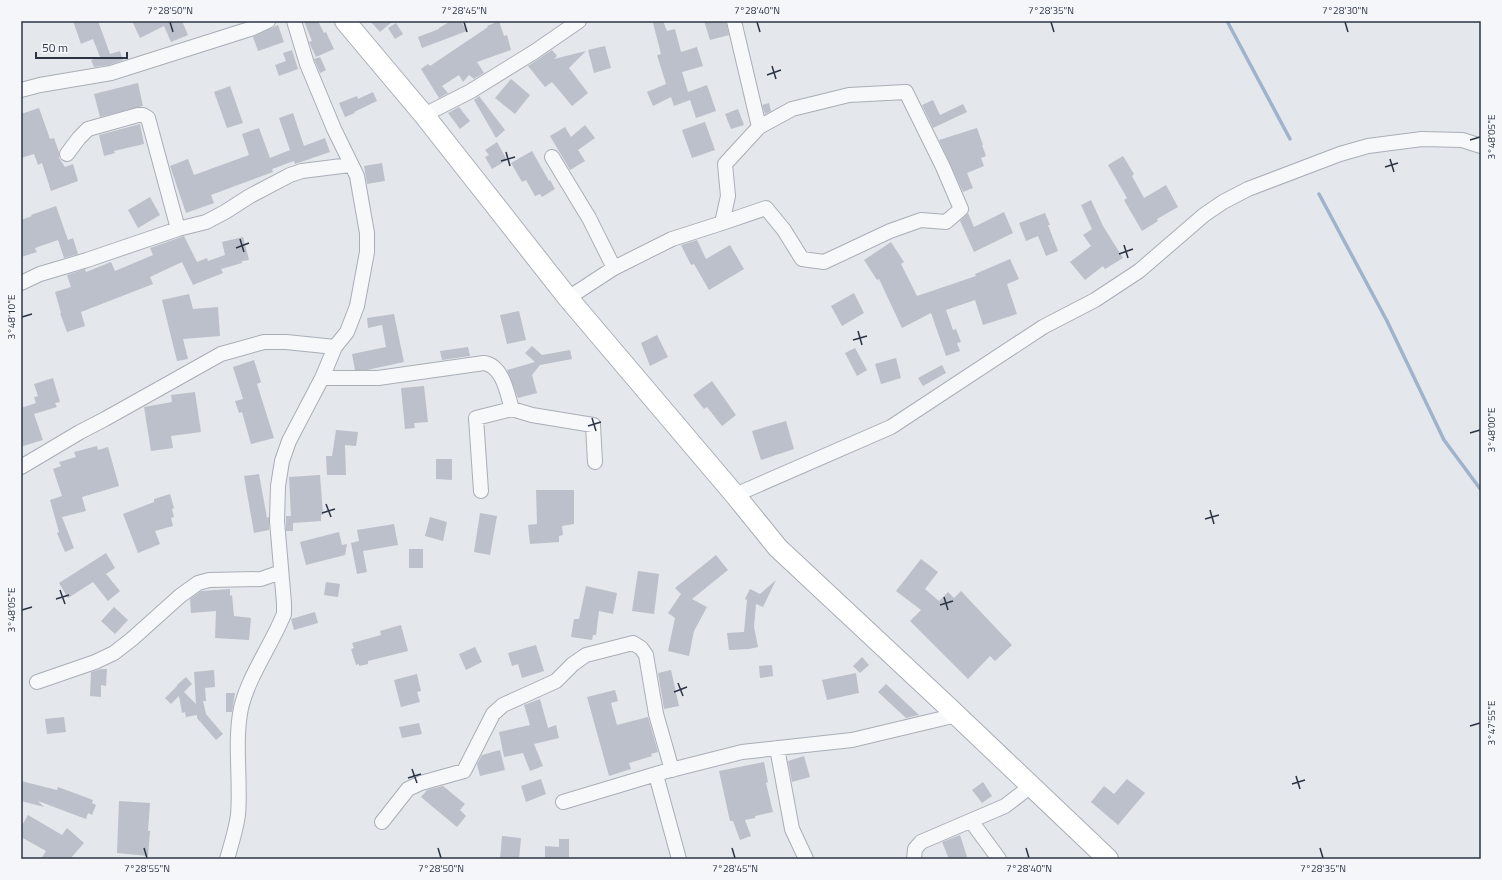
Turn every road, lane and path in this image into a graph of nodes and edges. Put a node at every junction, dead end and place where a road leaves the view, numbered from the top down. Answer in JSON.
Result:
{"nodes":[{"id":1,"x":268,"y":21,"type":"edge"},
{"id":2,"x":294,"y":21,"type":"edge"},
{"id":3,"x":345,"y":21,"type":"edge"},
{"id":4,"x":579,"y":21,"type":"edge"},
{"id":5,"x":734,"y":21,"type":"edge"},
{"id":6,"x":21,"y":90,"type":"edge"},
{"id":7,"x":424,"y":115,"type":"junction"},
{"id":8,"x":759,"y":126,"type":"junction"},
{"id":9,"x":1481,"y":146,"type":"edge"},
{"id":10,"x":67,"y":154,"type":"dead end"},
{"id":11,"x":552,"y":157,"type":"dead end"},
{"id":12,"x":350,"y":164,"type":"junction"},
{"id":13,"x":722,"y":223,"type":"junction"},
{"id":14,"x":178,"y":229,"type":"junction"},
{"id":15,"x":614,"y":268,"type":"junction"},
{"id":16,"x":21,"y":283,"type":"edge"},
{"id":17,"x":568,"y":298,"type":"junction"},
{"id":18,"x":335,"y":347,"type":"junction"},
{"id":19,"x":322,"y":378,"type":"junction"},
{"id":20,"x":512,"y":409,"type":"junction"},
{"id":21,"x":595,"y":462,"type":"dead end"},
{"id":22,"x":21,"y":467,"type":"edge"},
{"id":23,"x":481,"y":491,"type":"dead end"},
{"id":24,"x":735,"y":495,"type":"junction"},
{"id":25,"x":281,"y":572,"type":"junction"},
{"id":26,"x":37,"y":682,"type":"dead end"},
{"id":27,"x":957,"y":715,"type":"junction"},
{"id":28,"x":777,"y":748,"type":"junction"},
{"id":29,"x":672,"y":770,"type":"junction"},
{"id":30,"x":656,"y":775,"type":"junction"},
{"id":31,"x":1031,"y":786,"type":"junction"},
{"id":32,"x":563,"y":802,"type":"dead end"},
{"id":33,"x":971,"y":821,"type":"junction"},
{"id":34,"x":382,"y":822,"type":"dead end"},
{"id":35,"x":227,"y":859,"type":"edge"},
{"id":36,"x":679,"y":859,"type":"edge"},
{"id":37,"x":806,"y":859,"type":"edge"},
{"id":38,"x":914,"y":859,"type":"edge"},
{"id":39,"x":999,"y":859,"type":"edge"},
{"id":40,"x":1108,"y":859,"type":"edge"}],
"edges":[{"from":1,"to":6,"type":"street"},
{"from":2,"to":12,"type":"street"},
{"from":3,"to":7,"type":"main road"},
{"from":4,"to":7,"type":"street"},
{"from":5,"to":8,"type":"street"},
{"from":7,"to":17,"type":"main road"},
{"from":8,"to":13,"type":"street"},
{"from":8,"to":13,"type":"street"},
{"from":9,"to":24,"type":"street"},
{"from":10,"to":14,"type":"street"},
{"from":11,"to":15,"type":"street"},
{"from":12,"to":14,"type":"street"},
{"from":12,"to":18,"type":"street"},
{"from":13,"to":15,"type":"street"},
{"from":14,"to":16,"type":"street"},
{"from":15,"to":17,"type":"street"},
{"from":17,"to":24,"type":"main road"},
{"from":18,"to":19,"type":"street"},
{"from":18,"to":22,"type":"street"},
{"from":19,"to":20,"type":"street"},
{"from":19,"to":25,"type":"street"},
{"from":20,"to":21,"type":"street"},
{"from":20,"to":23,"type":"street"},
{"from":24,"to":27,"type":"main road"},
{"from":25,"to":26,"type":"street"},
{"from":25,"to":35,"type":"street"},
{"from":27,"to":28,"type":"street"},
{"from":27,"to":31,"type":"main road"},
{"from":28,"to":29,"type":"street"},
{"from":28,"to":37,"type":"street"},
{"from":29,"to":30,"type":"street"},
{"from":29,"to":34,"type":"street"},
{"from":30,"to":32,"type":"street"},
{"from":30,"to":36,"type":"street"},
{"from":31,"to":33,"type":"street"},
{"from":31,"to":40,"type":"main road"},
{"from":33,"to":38,"type":"street"},
{"from":33,"to":39,"type":"street"}]}
